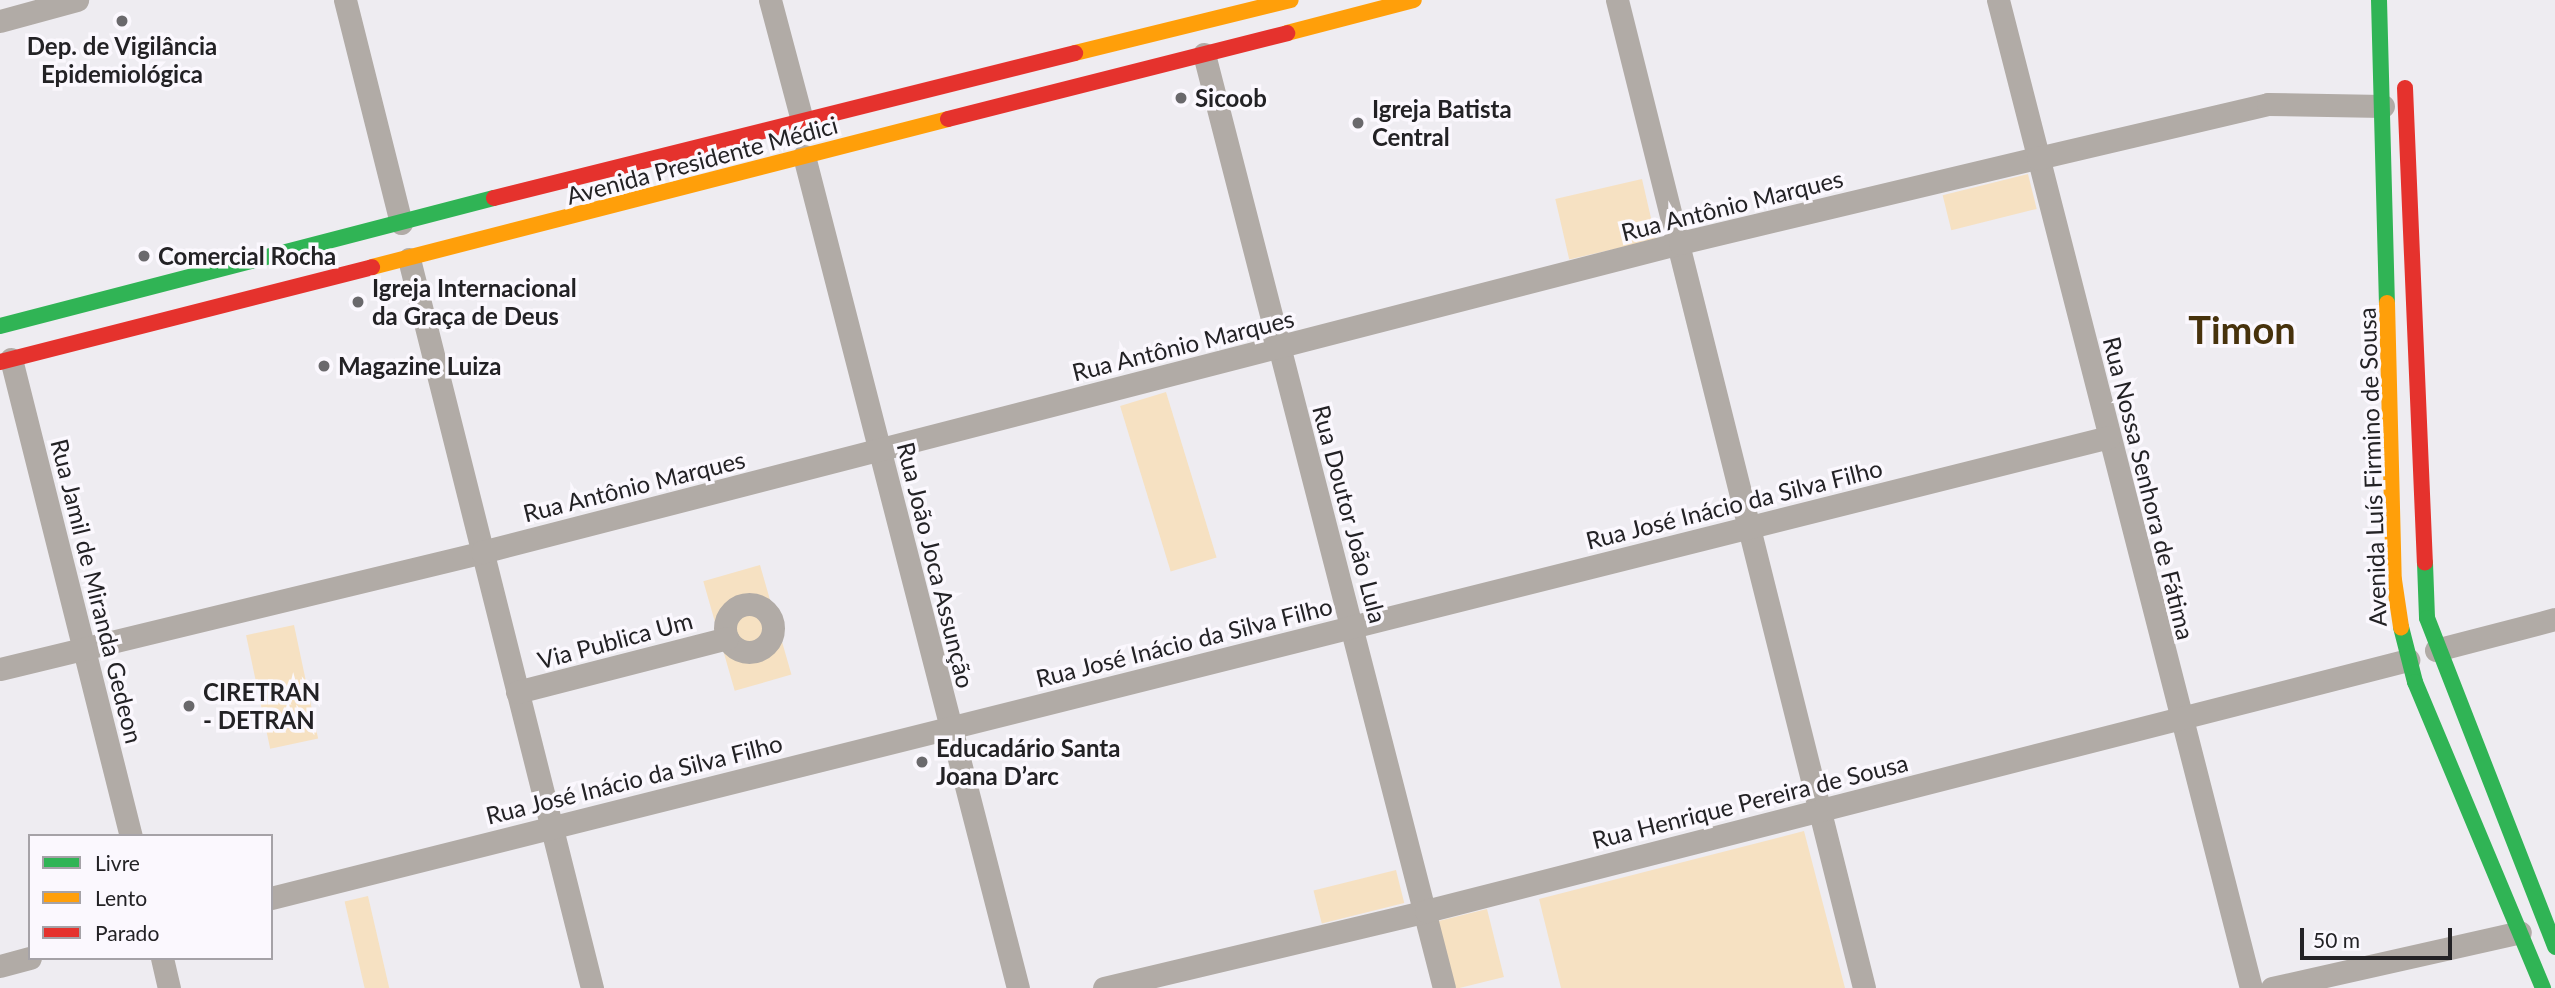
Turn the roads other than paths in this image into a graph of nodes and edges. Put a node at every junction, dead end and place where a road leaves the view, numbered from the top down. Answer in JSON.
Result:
{"nodes":[{"id":1,"x":77,"y":0,"type":"edge"},
{"id":2,"x":345,"y":0,"type":"edge"},
{"id":3,"x":769,"y":0,"type":"edge"},
{"id":4,"x":1188,"y":0,"type":"edge"},
{"id":5,"x":1291,"y":0,"type":"edge"},
{"id":6,"x":1617,"y":0,"type":"edge"},
{"id":7,"x":1998,"y":0,"type":"edge"},
{"id":8,"x":2379,"y":0,"type":"edge"},
{"id":9,"x":1404,"y":1,"type":"edge"},
{"id":10,"x":0,"y":21,"type":"edge"},
{"id":11,"x":1194,"y":23,"type":"junction"},
{"id":12,"x":1204,"y":54,"type":"junction"},
{"id":13,"x":2404,"y":69,"type":"dead end"},
{"id":14,"x":2383,"y":106,"type":"junction"},
{"id":15,"x":802,"y":120,"type":"junction"},
{"id":16,"x":804,"y":156,"type":"junction"},
{"id":17,"x":2038,"y":158,"type":"junction"},
{"id":18,"x":642,"y":160,"type":"junction"},
{"id":19,"x":652,"y":198,"type":"junction"},
{"id":20,"x":401,"y":223,"type":"junction"},
{"id":21,"x":1680,"y":243,"type":"junction"},
{"id":22,"x":2412,"y":250,"type":"junction"},
{"id":23,"x":2386,"y":251,"type":"junction"},
{"id":24,"x":409,"y":259,"type":"junction"},
{"id":25,"x":1,"y":322,"type":"edge"},
{"id":26,"x":1277,"y":348,"type":"junction"},
{"id":27,"x":6,"y":360,"type":"edge"},
{"id":28,"x":2109,"y":437,"type":"junction"},
{"id":29,"x":880,"y":450,"type":"junction"},
{"id":30,"x":2418,"y":459,"type":"junction"},
{"id":31,"x":2392,"y":461,"type":"junction"},
{"id":32,"x":1751,"y":527,"type":"junction"},
{"id":33,"x":482,"y":552,"type":"junction"},
{"id":34,"x":2555,"y":619,"type":"edge"},
{"id":35,"x":1354,"y":627,"type":"junction"},
{"id":36,"x":727,"y":638,"type":"dead end"},
{"id":37,"x":85,"y":649,"type":"junction"},
{"id":38,"x":2436,"y":650,"type":"junction"},
{"id":39,"x":2408,"y":660,"type":"junction"},
{"id":40,"x":0,"y":668,"type":"edge"},
{"id":41,"x":517,"y":692,"type":"junction"},
{"id":42,"x":2182,"y":720,"type":"junction"},
{"id":43,"x":951,"y":727,"type":"junction"},
{"id":44,"x":1819,"y":809,"type":"junction"},
{"id":45,"x":551,"y":827,"type":"junction"},
{"id":46,"x":131,"y":834,"type":"edge"},
{"id":47,"x":2510,"y":835,"type":"junction"},
{"id":48,"x":2485,"y":849,"type":"junction"},
{"id":49,"x":273,"y":897,"type":"edge"},
{"id":50,"x":1426,"y":911,"type":"junction"},
{"id":51,"x":2551,"y":924,"type":"edge"},
{"id":52,"x":2520,"y":932,"type":"junction"},
{"id":53,"x":2555,"y":947,"type":"edge"},
{"id":54,"x":28,"y":959,"type":"edge"},
{"id":55,"x":162,"y":960,"type":"edge"},
{"id":56,"x":0,"y":966,"type":"edge"},
{"id":57,"x":169,"y":988,"type":"edge"},
{"id":58,"x":592,"y":988,"type":"edge"},
{"id":59,"x":1018,"y":988,"type":"edge"},
{"id":60,"x":1104,"y":988,"type":"edge"},
{"id":61,"x":1444,"y":988,"type":"edge"},
{"id":62,"x":1864,"y":988,"type":"edge"},
{"id":63,"x":2251,"y":988,"type":"edge"},
{"id":64,"x":2272,"y":988,"type":"edge"},
{"id":65,"x":2543,"y":988,"type":"edge"}],
"edges":[{"from":1,"to":10,"type":"street"},
{"from":2,"to":20,"type":"street"},
{"from":3,"to":15,"type":"street"},
{"from":4,"to":11,"type":"street"},
{"from":5,"to":11,"type":"main road","name":"Avenida Presidente Médici"},
{"from":6,"to":21,"type":"street"},
{"from":7,"to":17,"type":"street","name":"Rua Nossa Senhora de Fátima"},
{"from":8,"to":14,"type":"main road","name":"Avenida Luís Firmino de Sousa"},
{"from":9,"to":12,"type":"main road","name":"Avenida Presidente Médici"},
{"from":11,"to":15,"type":"main road","name":"Avenida Presidente Médici"},
{"from":12,"to":16,"type":"main road","name":"Avenida Presidente Médici"},
{"from":12,"to":26,"type":"street","name":"Rua Doutor João Lula"},
{"from":13,"to":22,"type":"main road","name":"Avenida Luís Firmino de Sousa"},
{"from":14,"to":17,"type":"street","name":"Rua Antônio Marques"},
{"from":14,"to":23,"type":"main road","name":"Avenida Luís Firmino de Sousa"},
{"from":15,"to":18,"type":"main road","name":"Avenida Presidente Médici"},
{"from":16,"to":19,"type":"main road","name":"Avenida Presidente Médici"},
{"from":16,"to":29,"type":"street","name":"Rua João Joca Assunção"},
{"from":17,"to":21,"type":"street","name":"Rua Antônio Marques"},
{"from":17,"to":28,"type":"street","name":"Rua Nossa Senhora de Fátima"},
{"from":18,"to":19,"type":"main road"},
{"from":18,"to":20,"type":"main road","name":"Avenida Presidente Médici"},
{"from":19,"to":24,"type":"main road","name":"Avenida Presidente Médici"},
{"from":20,"to":25,"type":"main road","name":"Avenida Presidente Médici"},
{"from":21,"to":26,"type":"street","name":"Rua Antônio Marques"},
{"from":21,"to":32,"type":"street"},
{"from":22,"to":23,"type":"main road"},
{"from":22,"to":30,"type":"main road","name":"Avenida Luís Firmino de Sousa"},
{"from":23,"to":31,"type":"main road","name":"Avenida Luís Firmino de Sousa"},
{"from":24,"to":27,"type":"main road","name":"Avenida Presidente Médici"},
{"from":24,"to":33,"type":"street"},
{"from":26,"to":29,"type":"street","name":"Rua Antônio Marques"},
{"from":26,"to":35,"type":"street","name":"Rua Doutor João Lula"},
{"from":27,"to":37,"type":"street","name":"Rua Jamil de Miranda Gedeon"},
{"from":28,"to":32,"type":"street","name":"Rua José Inácio da Silva Filho"},
{"from":28,"to":42,"type":"street","name":"Rua Nossa Senhora de Fátima"},
{"from":29,"to":33,"type":"street","name":"Rua Antônio Marques"},
{"from":29,"to":43,"type":"street","name":"Rua João Joca Assunção"},
{"from":30,"to":31,"type":"main road"},
{"from":30,"to":38,"type":"main road","name":"Avenida Luís Firmino de Sousa"},
{"from":31,"to":39,"type":"main road","name":"Avenida Luís Firmino de Sousa"},
{"from":32,"to":35,"type":"street","name":"Rua José Inácio da Silva Filho"},
{"from":32,"to":44,"type":"street"},
{"from":33,"to":37,"type":"street","name":"Rua Antônio Marques"},
{"from":33,"to":41,"type":"street"},
{"from":34,"to":38,"type":"street"},
{"from":35,"to":43,"type":"street","name":"Rua José Inácio da Silva Filho"},
{"from":35,"to":50,"type":"street","name":"Rua Doutor João Lula"},
{"from":36,"to":41,"type":"street","name":"Via Publica Um"},
{"from":37,"to":40,"type":"street","name":"Rua Antônio Marques"},
{"from":37,"to":46,"type":"street","name":"Rua Jamil de Miranda Gedeon"},
{"from":38,"to":47,"type":"main road","name":"Avenida Luís Firmino de Sousa"},
{"from":39,"to":42,"type":"street","name":"Rua Henrique Pereira de Sousa"},
{"from":39,"to":48,"type":"main road","name":"Avenida Luís Firmino de Sousa"},
{"from":41,"to":45,"type":"street"},
{"from":42,"to":44,"type":"street","name":"Rua Henrique Pereira de Sousa"},
{"from":42,"to":63,"type":"street","name":"Rua Nossa Senhora de Fátima"},
{"from":43,"to":45,"type":"street","name":"Rua José Inácio da Silva Filho"},
{"from":43,"to":59,"type":"street","name":"Rua João Joca Assunção"},
{"from":44,"to":50,"type":"street","name":"Rua Henrique Pereira de Sousa"},
{"from":44,"to":62,"type":"street"},
{"from":45,"to":49,"type":"street","name":"Rua José Inácio da Silva Filho"},
{"from":45,"to":58,"type":"street"},
{"from":47,"to":48,"type":"main road"},
{"from":47,"to":51,"type":"main road","name":"Avenida Luís Firmino de Sousa"},
{"from":48,"to":52,"type":"main road","name":"Avenida Luís Firmino de Sousa"},
{"from":50,"to":60,"type":"street","name":"Rua Henrique Pereira de Sousa"},
{"from":50,"to":61,"type":"street","name":"Rua Doutor João Lula"},
{"from":51,"to":53,"type":"main road","name":"Avenida Luís Firmino de Sousa"},
{"from":52,"to":64,"type":"street"},
{"from":52,"to":65,"type":"main road","name":"Avenida Luís Firmino de Sousa"},
{"from":54,"to":56,"type":"street"},
{"from":55,"to":57,"type":"street"}]}
